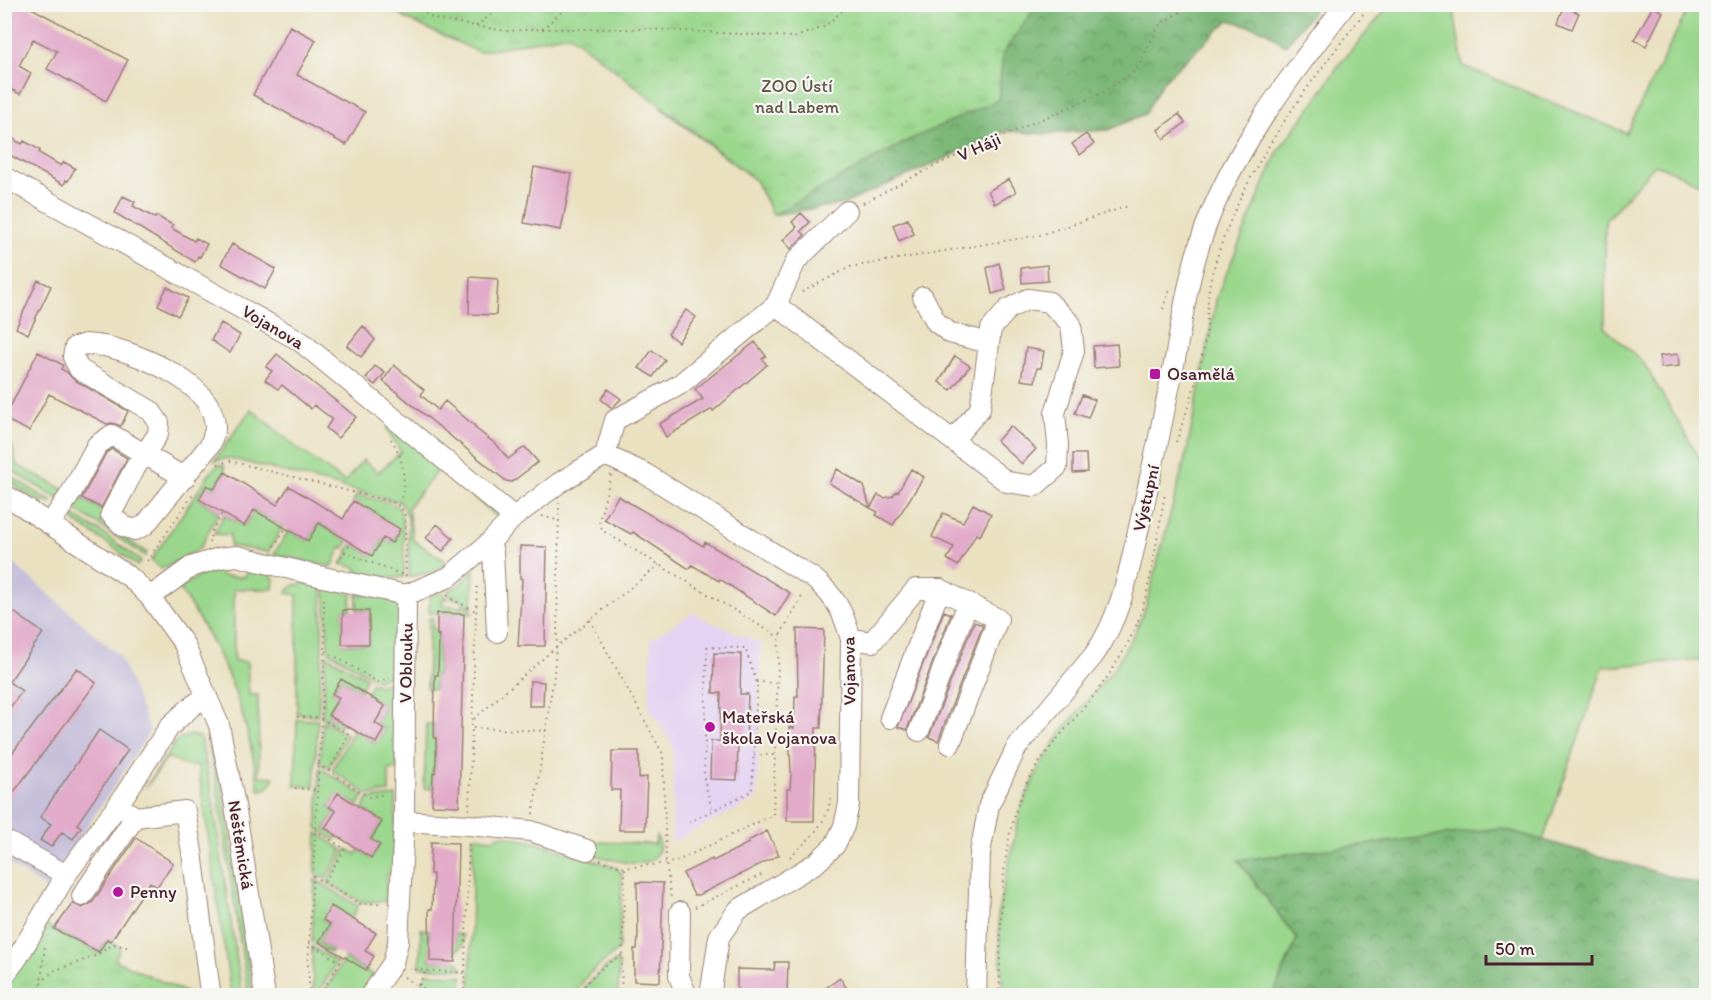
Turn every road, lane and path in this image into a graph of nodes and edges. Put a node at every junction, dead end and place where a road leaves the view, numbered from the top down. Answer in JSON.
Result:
{"nodes":[{"id":1,"x":505,"y":4,"type":"edge"},
{"id":2,"x":571,"y":4,"type":"edge"},
{"id":3,"x":850,"y":4,"type":"edge"},
{"id":4,"x":1194,"y":4,"type":"edge"},
{"id":5,"x":1346,"y":4,"type":"edge"},
{"id":6,"x":1371,"y":4,"type":"edge"},
{"id":7,"x":411,"y":5,"type":"edge"},
{"id":8,"x":476,"y":27,"type":"junction"},
{"id":9,"x":542,"y":29,"type":"junction"},
{"id":10,"x":4,"y":177,"type":"edge"},
{"id":11,"x":1128,"y":206,"type":"dead end"},
{"id":12,"x":847,"y":211,"type":"joint"},
{"id":13,"x":923,"y":297,"type":"dead end"},
{"id":14,"x":776,"y":305,"type":"junction"},
{"id":15,"x":1206,"y":317,"type":"dead end"},
{"id":16,"x":989,"y":343,"type":"junction"},
{"id":17,"x":392,"y":416,"type":"junction"},
{"id":18,"x":953,"y":441,"type":"junction"},
{"id":19,"x":11,"y":442,"type":"dead end"},
{"id":20,"x":4,"y":444,"type":"edge"},
{"id":21,"x":146,"y":454,"type":"junction"},
{"id":22,"x":610,"y":458,"type":"junction"},
{"id":23,"x":213,"y":466,"type":"dead end"},
{"id":24,"x":192,"y":481,"type":"junction"},
{"id":25,"x":559,"y":483,"type":"junction"},
{"id":26,"x":4,"y":494,"type":"edge"},
{"id":27,"x":400,"y":505,"type":"junction"},
{"id":28,"x":222,"y":513,"type":"dead end"},
{"id":29,"x":514,"y":516,"type":"junction"},
{"id":30,"x":50,"y":524,"type":"junction"},
{"id":31,"x":286,"y":528,"type":"dead end"},
{"id":32,"x":490,"y":542,"type":"junction"},
{"id":33,"x":351,"y":543,"type":"dead end"},
{"id":34,"x":270,"y":553,"type":"dead end"},
{"id":35,"x":147,"y":561,"type":"dead end"},
{"id":36,"x":209,"y":561,"type":"junction"},
{"id":37,"x":659,"y":565,"type":"junction"},
{"id":38,"x":323,"y":578,"type":"junction"},
{"id":39,"x":813,"y":578,"type":"junction"},
{"id":40,"x":439,"y":581,"type":"junction"},
{"id":41,"x":477,"y":584,"type":"dead end"},
{"id":42,"x":406,"y":585,"type":"junction"},
{"id":43,"x":940,"y":589,"type":"junction"},
{"id":44,"x":150,"y":597,"type":"junction"},
{"id":45,"x":968,"y":603,"type":"junction"},
{"id":46,"x":476,"y":611,"type":"junction"},
{"id":47,"x":590,"y":620,"type":"junction"},
{"id":48,"x":496,"y":632,"type":"dead end"},
{"id":49,"x":778,"y":637,"type":"junction"},
{"id":50,"x":851,"y":639,"type":"junction"},
{"id":51,"x":555,"y":648,"type":"junction"},
{"id":52,"x":325,"y":650,"type":"junction"},
{"id":53,"x":405,"y":672,"type":"junction"},
{"id":54,"x":756,"y":682,"type":"junction"},
{"id":55,"x":777,"y":683,"type":"junction"},
{"id":56,"x":207,"y":696,"type":"junction"},
{"id":57,"x":297,"y":717,"type":"dead end"},
{"id":58,"x":320,"y":718,"type":"junction"},
{"id":59,"x":890,"y":718,"type":"dead end"},
{"id":60,"x":473,"y":720,"type":"junction"},
{"id":61,"x":472,"y":728,"type":"junction"},
{"id":62,"x":919,"y":730,"type":"dead end"},
{"id":63,"x":546,"y":731,"type":"junction"},
{"id":64,"x":950,"y":744,"type":"dead end"},
{"id":65,"x":754,"y":755,"type":"junction"},
{"id":66,"x":775,"y":756,"type":"junction"},
{"id":67,"x":318,"y":764,"type":"junction"},
{"id":68,"x":329,"y":771,"type":"junction"},
{"id":69,"x":295,"y":788,"type":"dead end"},
{"id":70,"x":831,"y":789,"type":"dead end"},
{"id":71,"x":317,"y":790,"type":"junction"},
{"id":72,"x":404,"y":792,"type":"junction"},
{"id":73,"x":118,"y":805,"type":"junction"},
{"id":74,"x":712,"y":810,"type":"junction"},
{"id":75,"x":135,"y":817,"type":"junction"},
{"id":76,"x":469,"y":818,"type":"dead end"},
{"id":77,"x":404,"y":821,"type":"junction"},
{"id":78,"x":689,"y":822,"type":"dead end"},
{"id":79,"x":315,"y":829,"type":"junction"},
{"id":80,"x":531,"y":831,"type":"junction"},
{"id":81,"x":469,"y":841,"type":"dead end"},
{"id":82,"x":4,"y":844,"type":"edge"},
{"id":83,"x":587,"y":850,"type":"joint"},
{"id":84,"x":666,"y":863,"type":"junction"},
{"id":85,"x":785,"y":863,"type":"dead end"},
{"id":86,"x":625,"y":868,"type":"junction"},
{"id":87,"x":764,"y":873,"type":"dead end"},
{"id":88,"x":66,"y":875,"type":"junction"},
{"id":89,"x":313,"y":876,"type":"junction"},
{"id":90,"x":324,"y":883,"type":"junction"},
{"id":91,"x":82,"y":896,"type":"dead end"},
{"id":92,"x":400,"y":902,"type":"junction"},
{"id":93,"x":680,"y":912,"type":"joint"},
{"id":94,"x":40,"y":920,"type":"junction"},
{"id":95,"x":309,"y":944,"type":"junction"},
{"id":96,"x":130,"y":948,"type":"dead end"},
{"id":97,"x":622,"y":955,"type":"junction"},
{"id":98,"x":404,"y":969,"type":"dead end"},
{"id":99,"x":426,"y":970,"type":"junction"},
{"id":100,"x":465,"y":973,"type":"junction"},
{"id":101,"x":4,"y":976,"type":"edge"},
{"id":102,"x":403,"y":977,"type":"dead end"},
{"id":103,"x":41,"y":982,"type":"junction"},
{"id":104,"x":414,"y":984,"type":"junction"},
{"id":105,"x":419,"y":985,"type":"junction"},
{"id":106,"x":37,"y":996,"type":"edge"},
{"id":107,"x":208,"y":996,"type":"edge"},
{"id":108,"x":265,"y":996,"type":"edge"},
{"id":109,"x":310,"y":996,"type":"edge"},
{"id":110,"x":320,"y":996,"type":"edge"},
{"id":111,"x":370,"y":996,"type":"edge"},
{"id":112,"x":407,"y":996,"type":"edge"},
{"id":113,"x":436,"y":996,"type":"edge"},
{"id":114,"x":464,"y":996,"type":"edge"},
{"id":115,"x":577,"y":996,"type":"edge"},
{"id":116,"x":621,"y":996,"type":"edge"},
{"id":117,"x":687,"y":996,"type":"edge"},
{"id":118,"x":710,"y":996,"type":"edge"},
{"id":119,"x":976,"y":996,"type":"edge"}],
"edges":[{"from":1,"to":8,"type":"path"},
{"from":2,"to":9,"type":"path"},
{"from":3,"to":9,"type":"path"},
{"from":4,"to":12,"type":"path","name":"V Háji"},
{"from":5,"to":119,"type":"street","name":"Výstupní"},
{"from":6,"to":15,"type":"path"},
{"from":7,"to":8,"type":"path"},
{"from":8,"to":9,"type":"path"},
{"from":10,"to":17,"type":"street","name":"Vojanova"},
{"from":11,"to":14,"type":"path"},
{"from":12,"to":14,"type":"street"},
{"from":13,"to":16,"type":"street"},
{"from":14,"to":18,"type":"street"},
{"from":14,"to":22,"type":"street"},
{"from":16,"to":18,"type":"street"},
{"from":16,"to":18,"type":"street"},
{"from":17,"to":27,"type":"path"},
{"from":17,"to":29,"type":"street","name":"Vojanova"},
{"from":19,"to":20,"type":"path"},
{"from":21,"to":24,"type":"street"},
{"from":21,"to":24,"type":"street"},
{"from":21,"to":24,"type":"street"},
{"from":21,"to":30,"type":"street"},
{"from":22,"to":25,"type":"street"},
{"from":22,"to":37,"type":"path"},
{"from":22,"to":39,"type":"street","name":"Vojanova"},
{"from":23,"to":27,"type":"path"},
{"from":24,"to":35,"type":"path"},
{"from":25,"to":29,"type":"street"},
{"from":25,"to":51,"type":"path"},
{"from":26,"to":30,"type":"street","name":"Neštěmická"},
{"from":27,"to":42,"type":"path"},
{"from":28,"to":36,"type":"path"},
{"from":29,"to":32,"type":"street"},
{"from":30,"to":44,"type":"street","name":"Neštěmická"},
{"from":31,"to":34,"type":"path"},
{"from":32,"to":40,"type":"street"},
{"from":32,"to":48,"type":"street"},
{"from":33,"to":42,"type":"path"},
{"from":36,"to":38,"type":"street"},
{"from":36,"to":44,"type":"street"},
{"from":37,"to":47,"type":"path"},
{"from":37,"to":49,"type":"path"},
{"from":38,"to":42,"type":"street"},
{"from":38,"to":52,"type":"path"},
{"from":39,"to":49,"type":"path"},
{"from":39,"to":50,"type":"street","name":"Vojanova"},
{"from":40,"to":42,"type":"street"},
{"from":40,"to":46,"type":"path"},
{"from":41,"to":46,"type":"path"},
{"from":42,"to":53,"type":"street","name":"V Oblouku"},
{"from":43,"to":45,"type":"street"},
{"from":43,"to":50,"type":"street"},
{"from":43,"to":59,"type":"street"},
{"from":44,"to":56,"type":"street","name":"Neštěmická"},
{"from":45,"to":62,"type":"street"},
{"from":45,"to":64,"type":"street"},
{"from":46,"to":60,"type":"path"},
{"from":47,"to":51,"type":"path"},
{"from":47,"to":84,"type":"path"},
{"from":49,"to":55,"type":"path"},
{"from":50,"to":118,"type":"street","name":"Vojanova"},
{"from":51,"to":60,"type":"path"},
{"from":51,"to":63,"type":"path"},
{"from":52,"to":53,"type":"path"},
{"from":52,"to":58,"type":"path"},
{"from":53,"to":72,"type":"street","name":"V Oblouku"},
{"from":54,"to":55,"type":"path"},
{"from":54,"to":65,"type":"path"},
{"from":54,"to":74,"type":"path"},
{"from":55,"to":66,"type":"path"},
{"from":56,"to":73,"type":"street"},
{"from":56,"to":108,"type":"street","name":"Neštěmická"},
{"from":57,"to":58,"type":"path"},
{"from":58,"to":67,"type":"path"},
{"from":58,"to":68,"type":"path"},
{"from":60,"to":61,"type":"path"},
{"from":61,"to":63,"type":"path"},
{"from":61,"to":76,"type":"path"},
{"from":63,"to":80,"type":"path"},
{"from":65,"to":66,"type":"path"},
{"from":65,"to":74,"type":"path"},
{"from":66,"to":84,"type":"path"},
{"from":67,"to":68,"type":"path"},
{"from":67,"to":71,"type":"path"},
{"from":68,"to":72,"type":"path"},
{"from":69,"to":71,"type":"path"},
{"from":70,"to":85,"type":"path"},
{"from":71,"to":79,"type":"path"},
{"from":72,"to":77,"type":"street","name":"V Oblouku"},
{"from":73,"to":75,"type":"street"},
{"from":73,"to":88,"type":"street"},
{"from":74,"to":78,"type":"path"},
{"from":75,"to":91,"type":"street"},
{"from":75,"to":107,"type":"street"},
{"from":77,"to":80,"type":"street"},
{"from":77,"to":92,"type":"street","name":"V Oblouku"},
{"from":79,"to":89,"type":"path"},
{"from":79,"to":90,"type":"path"},
{"from":80,"to":83,"type":"street"},
{"from":81,"to":100,"type":"path"},
{"from":82,"to":88,"type":"street"},
{"from":83,"to":86,"type":"path"},
{"from":84,"to":86,"type":"path"},
{"from":86,"to":97,"type":"path"},
{"from":87,"to":93,"type":"path"},
{"from":88,"to":94,"type":"street"},
{"from":89,"to":90,"type":"path"},
{"from":89,"to":95,"type":"path"},
{"from":90,"to":92,"type":"path"},
{"from":92,"to":111,"type":"street","name":"V Oblouku"},
{"from":93,"to":117,"type":"street"},
{"from":94,"to":101,"type":"street"},
{"from":94,"to":103,"type":"path"},
{"from":95,"to":109,"type":"path"},
{"from":95,"to":110,"type":"path"},
{"from":96,"to":103,"type":"path"},
{"from":97,"to":115,"type":"path"},
{"from":97,"to":116,"type":"path"},
{"from":98,"to":99,"type":"path"},
{"from":99,"to":100,"type":"path"},
{"from":99,"to":105,"type":"path"},
{"from":100,"to":114,"type":"path"},
{"from":102,"to":104,"type":"path"},
{"from":103,"to":106,"type":"path"},
{"from":104,"to":105,"type":"path"},
{"from":104,"to":112,"type":"path"},
{"from":105,"to":113,"type":"path"}]}
